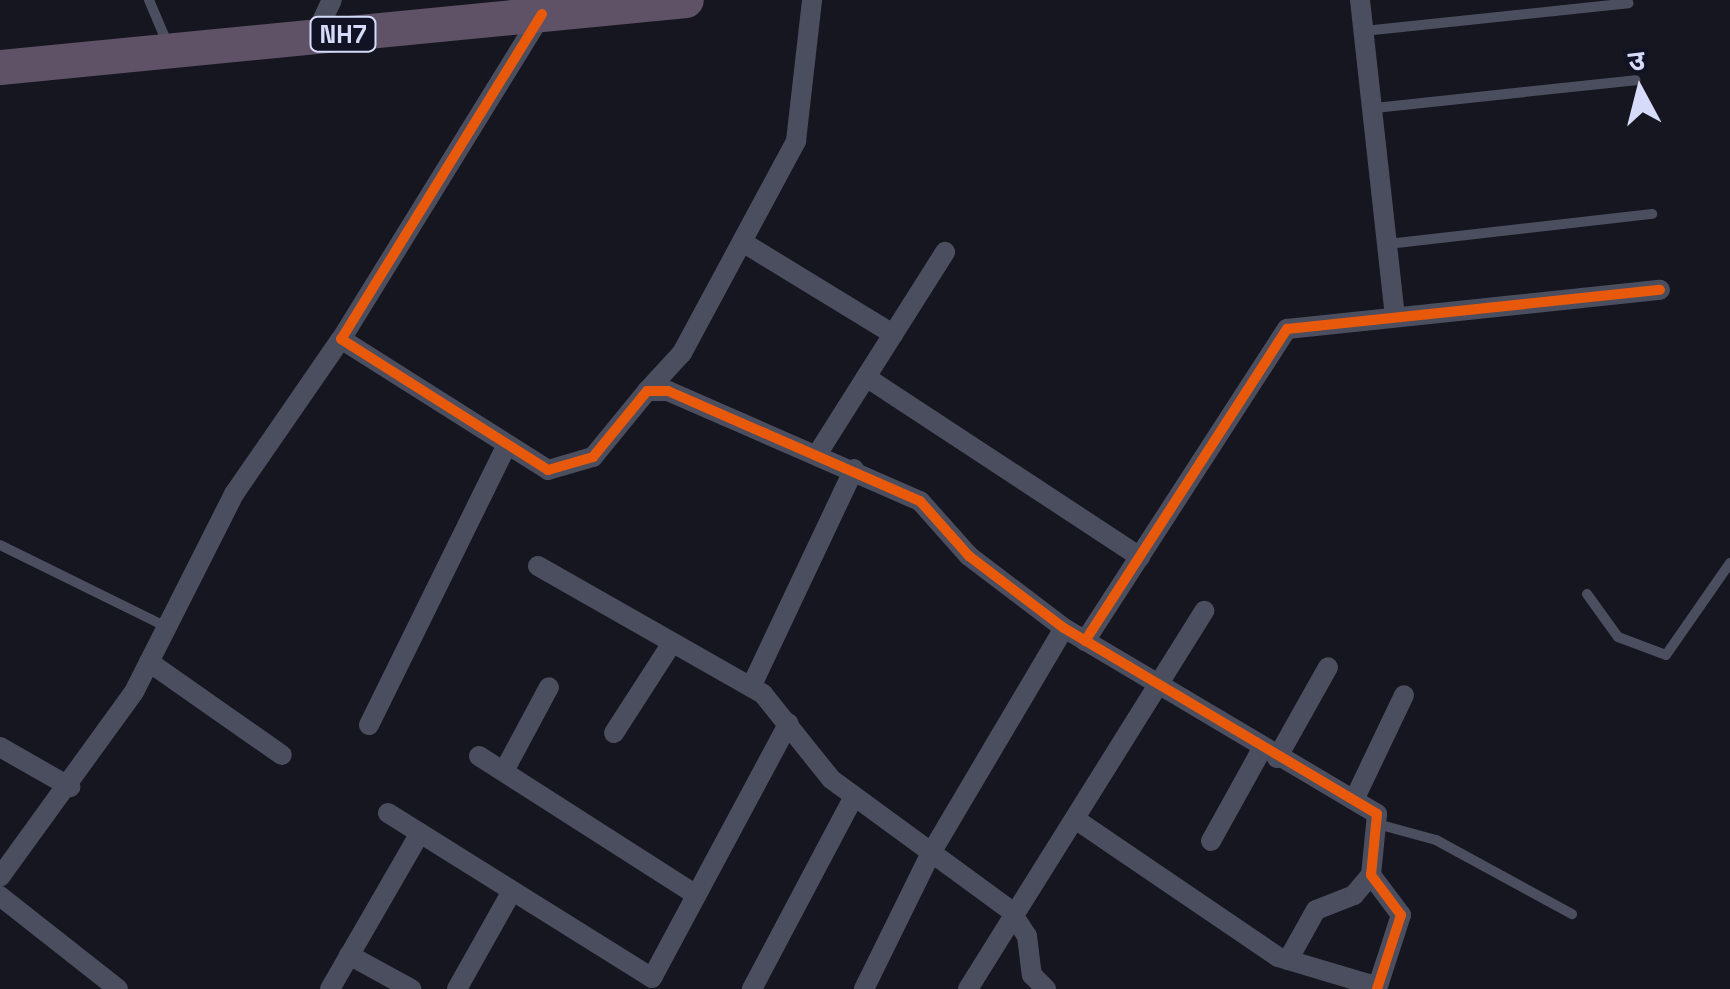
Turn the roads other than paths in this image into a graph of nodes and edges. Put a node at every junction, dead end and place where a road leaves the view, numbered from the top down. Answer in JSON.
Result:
{"nodes":[{"id":1,"x":149,"y":0,"type":"edge"},
{"id":2,"x":686,"y":0,"type":"edge"},
{"id":3,"x":812,"y":0,"type":"edge"},
{"id":4,"x":1360,"y":0,"type":"edge"},
{"id":5,"x":622,"y":3,"type":"edge"},
{"id":6,"x":1629,"y":3,"type":"dead end"},
{"id":7,"x":532,"y":7,"type":"edge"},
{"id":8,"x":327,"y":10,"type":"edge"},
{"id":9,"x":1364,"y":31,"type":"junction"},
{"id":10,"x":164,"y":35,"type":"junction"},
{"id":11,"x":0,"y":48,"type":"edge"},
{"id":12,"x":0,"y":67,"type":"edge"},
{"id":13,"x":1636,"y":80,"type":"dead end"},
{"id":14,"x":1375,"y":108,"type":"junction"},
{"id":15,"x":1652,"y":214,"type":"dead end"},
{"id":16,"x":744,"y":243,"type":"junction"},
{"id":17,"x":1387,"y":244,"type":"junction"},
{"id":18,"x":944,"y":252,"type":"dead end"},
{"id":19,"x":1660,"y":290,"type":"dead end"},
{"id":20,"x":1396,"y":315,"type":"junction"},
{"id":21,"x":893,"y":334,"type":"junction"},
{"id":22,"x":341,"y":338,"type":"junction"},
{"id":23,"x":866,"y":377,"type":"junction"},
{"id":24,"x":647,"y":391,"type":"junction"},
{"id":25,"x":505,"y":448,"type":"junction"},
{"id":26,"x":818,"y":453,"type":"junction"},
{"id":27,"x":854,"y":469,"type":"junction"},
{"id":28,"x":0,"y":545,"type":"edge"},
{"id":29,"x":1140,"y":557,"type":"junction"},
{"id":30,"x":1730,"y":563,"type":"edge"},
{"id":31,"x":538,"y":566,"type":"dead end"},
{"id":32,"x":1587,"y":594,"type":"dead end"},
{"id":33,"x":1204,"y":611,"type":"dead end"},
{"id":34,"x":166,"y":627,"type":"junction"},
{"id":35,"x":1064,"y":628,"type":"junction"},
{"id":36,"x":1086,"y":641,"type":"junction"},
{"id":37,"x":670,"y":646,"type":"junction"},
{"id":38,"x":148,"y":662,"type":"junction"},
{"id":39,"x":1328,"y":668,"type":"dead end"},
{"id":40,"x":1160,"y":682,"type":"junction"},
{"id":41,"x":549,"y":687,"type":"dead end"},
{"id":42,"x":752,"y":687,"type":"junction"},
{"id":43,"x":1404,"y":694,"type":"dead end"},
{"id":44,"x":789,"y":723,"type":"junction"},
{"id":45,"x":369,"y":725,"type":"dead end"},
{"id":46,"x":614,"y":733,"type":"dead end"},
{"id":47,"x":0,"y":747,"type":"edge"},
{"id":48,"x":1270,"y":754,"type":"junction"},
{"id":49,"x":282,"y":755,"type":"dead end"},
{"id":50,"x":480,"y":756,"type":"dead end"},
{"id":51,"x":504,"y":771,"type":"junction"},
{"id":52,"x":70,"y":787,"type":"junction"},
{"id":53,"x":853,"y":798,"type":"junction"},
{"id":54,"x":1354,"y":800,"type":"junction"},
{"id":55,"x":388,"y":813,"type":"dead end"},
{"id":56,"x":1078,"y":822,"type":"junction"},
{"id":57,"x":1381,"y":824,"type":"junction"},
{"id":58,"x":420,"y":833,"type":"junction"},
{"id":59,"x":1210,"y":841,"type":"dead end"},
{"id":60,"x":931,"y":852,"type":"junction"},
{"id":61,"x":1371,"y":875,"type":"junction"},
{"id":62,"x":0,"y":877,"type":"edge"},
{"id":63,"x":512,"y":890,"type":"junction"},
{"id":64,"x":692,"y":892,"type":"junction"},
{"id":65,"x":0,"y":896,"type":"edge"},
{"id":66,"x":1010,"y":910,"type":"junction"},
{"id":67,"x":1572,"y":914,"type":"dead end"},
{"id":68,"x":349,"y":956,"type":"junction"},
{"id":69,"x":1288,"y":960,"type":"junction"},
{"id":70,"x":1314,"y":968,"type":"junction"},
{"id":71,"x":649,"y":983,"type":"edge"},
{"id":72,"x":1376,"y":988,"type":"edge"},
{"id":73,"x":118,"y":989,"type":"edge"},
{"id":74,"x":330,"y":989,"type":"edge"},
{"id":75,"x":411,"y":989,"type":"edge"},
{"id":76,"x":458,"y":989,"type":"edge"},
{"id":77,"x":752,"y":989,"type":"edge"},
{"id":78,"x":864,"y":989,"type":"edge"},
{"id":79,"x":968,"y":989,"type":"edge"},
{"id":80,"x":1046,"y":989,"type":"edge"},
{"id":81,"x":1302,"y":989,"type":"edge"}],
"edges":[{"from":1,"to":10,"type":"lane"},
{"from":2,"to":5,"type":"highway","number":"NH7"},
{"from":3,"to":16,"type":"street"},
{"from":4,"to":9,"type":"street"},
{"from":5,"to":7,"type":"highway","number":"NH7"},
{"from":6,"to":9,"type":"lane"},
{"from":7,"to":8,"type":"highway","number":"NH7"},
{"from":7,"to":12,"type":"highway","number":"NH7"},
{"from":7,"to":22,"type":"street"},
{"from":8,"to":10,"type":"highway","number":"NH7"},
{"from":9,"to":14,"type":"street"},
{"from":10,"to":11,"type":"highway","number":"NH7"},
{"from":13,"to":14,"type":"lane"},
{"from":14,"to":17,"type":"street"},
{"from":15,"to":17,"type":"lane"},
{"from":16,"to":21,"type":"street"},
{"from":16,"to":24,"type":"street"},
{"from":17,"to":20,"type":"street"},
{"from":18,"to":21,"type":"street"},
{"from":19,"to":20,"type":"street"},
{"from":20,"to":29,"type":"street"},
{"from":21,"to":23,"type":"street"},
{"from":22,"to":25,"type":"street"},
{"from":22,"to":34,"type":"street"},
{"from":23,"to":26,"type":"street"},
{"from":23,"to":29,"type":"street"},
{"from":24,"to":25,"type":"street"},
{"from":24,"to":26,"type":"street"},
{"from":25,"to":45,"type":"street"},
{"from":26,"to":27,"type":"street"},
{"from":27,"to":35,"type":"street"},
{"from":27,"to":42,"type":"street"},
{"from":28,"to":34,"type":"lane"},
{"from":29,"to":36,"type":"street"},
{"from":30,"to":32,"type":"lane"},
{"from":31,"to":37,"type":"street"},
{"from":33,"to":40,"type":"street"},
{"from":34,"to":38,"type":"street"},
{"from":35,"to":36,"type":"street"},
{"from":35,"to":60,"type":"street"},
{"from":36,"to":40,"type":"street"},
{"from":37,"to":42,"type":"street"},
{"from":37,"to":46,"type":"street"},
{"from":38,"to":49,"type":"street"},
{"from":38,"to":52,"type":"street"},
{"from":39,"to":48,"type":"street"},
{"from":40,"to":48,"type":"street"},
{"from":40,"to":56,"type":"street"},
{"from":41,"to":51,"type":"street"},
{"from":42,"to":44,"type":"street"},
{"from":43,"to":54,"type":"street"},
{"from":44,"to":53,"type":"street"},
{"from":44,"to":64,"type":"street"},
{"from":47,"to":52,"type":"street"},
{"from":48,"to":54,"type":"street"},
{"from":48,"to":59,"type":"street"},
{"from":50,"to":51,"type":"street"},
{"from":51,"to":64,"type":"street"},
{"from":52,"to":62,"type":"street"},
{"from":53,"to":60,"type":"street"},
{"from":53,"to":77,"type":"street"},
{"from":54,"to":57,"type":"street"},
{"from":55,"to":58,"type":"street"},
{"from":56,"to":66,"type":"street"},
{"from":56,"to":69,"type":"street"},
{"from":57,"to":61,"type":"street"},
{"from":57,"to":67,"type":"lane"},
{"from":58,"to":63,"type":"street"},
{"from":58,"to":68,"type":"street"},
{"from":60,"to":66,"type":"street"},
{"from":60,"to":78,"type":"street"},
{"from":61,"to":69,"type":"street"},
{"from":61,"to":72,"type":"street"},
{"from":63,"to":71,"type":"street"},
{"from":63,"to":76,"type":"street"},
{"from":64,"to":71,"type":"street"},
{"from":65,"to":73,"type":"street"},
{"from":66,"to":79,"type":"street"},
{"from":66,"to":80,"type":"street"},
{"from":68,"to":74,"type":"street"},
{"from":68,"to":75,"type":"street"},
{"from":69,"to":70,"type":"street"},
{"from":70,"to":72,"type":"street"},
{"from":70,"to":81,"type":"street"}]}
